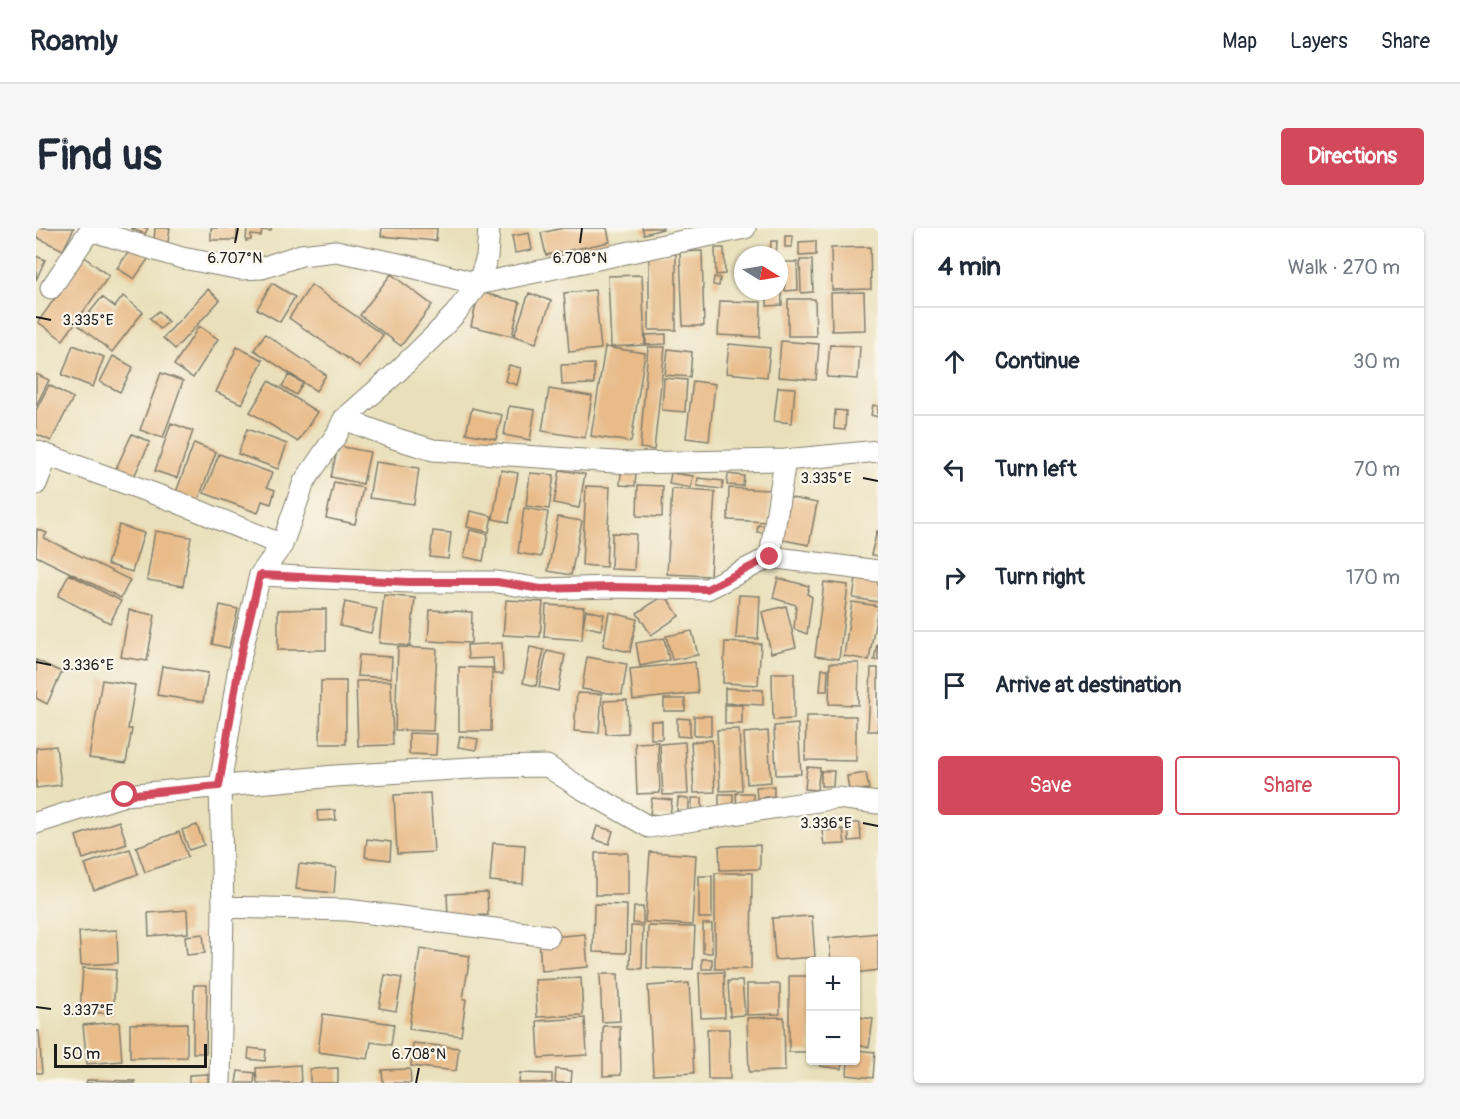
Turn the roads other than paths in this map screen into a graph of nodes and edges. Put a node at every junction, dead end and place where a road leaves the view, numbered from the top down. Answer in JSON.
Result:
{"nodes":[{"id":1,"x":489,"y":228,"type":"edge"},
{"id":2,"x":745,"y":228,"type":"edge"},
{"id":3,"x":478,"y":284,"type":"junction"},
{"id":4,"x":51,"y":288,"type":"dead end"},
{"id":5,"x":344,"y":419,"type":"junction"},
{"id":6,"x":878,"y":452,"type":"edge"},
{"id":7,"x":42,"y":453,"type":"edge"},
{"id":8,"x":785,"y":460,"type":"junction"},
{"id":9,"x":36,"y":484,"type":"edge"},
{"id":10,"x":282,"y":545,"type":"junction"},
{"id":11,"x":770,"y":557,"type":"junction"},
{"id":12,"x":878,"y":571,"type":"edge"},
{"id":13,"x":260,"y":575,"type":"junction"},
{"id":14,"x":219,"y":786,"type":"junction"},
{"id":15,"x":878,"y":803,"type":"edge"},
{"id":16,"x":36,"y":823,"type":"edge"},
{"id":17,"x":223,"y":907,"type":"junction"},
{"id":18,"x":549,"y":936,"type":"dead end"},
{"id":19,"x":220,"y":1083,"type":"edge"}],
"edges":[{"from":1,"to":3,"type":"street"},
{"from":2,"to":3,"type":"street"},
{"from":3,"to":4,"type":"street"},
{"from":3,"to":5,"type":"street"},
{"from":5,"to":8,"type":"street"},
{"from":5,"to":10,"type":"street"},
{"from":6,"to":8,"type":"street"},
{"from":7,"to":9,"type":"street"},
{"from":7,"to":10,"type":"street"},
{"from":8,"to":11,"type":"street"},
{"from":10,"to":13,"type":"street"},
{"from":11,"to":12,"type":"street"},
{"from":11,"to":13,"type":"street"},
{"from":13,"to":14,"type":"street"},
{"from":14,"to":15,"type":"street"},
{"from":14,"to":16,"type":"street"},
{"from":14,"to":17,"type":"street"},
{"from":17,"to":18,"type":"street"},
{"from":17,"to":19,"type":"street"}]}
